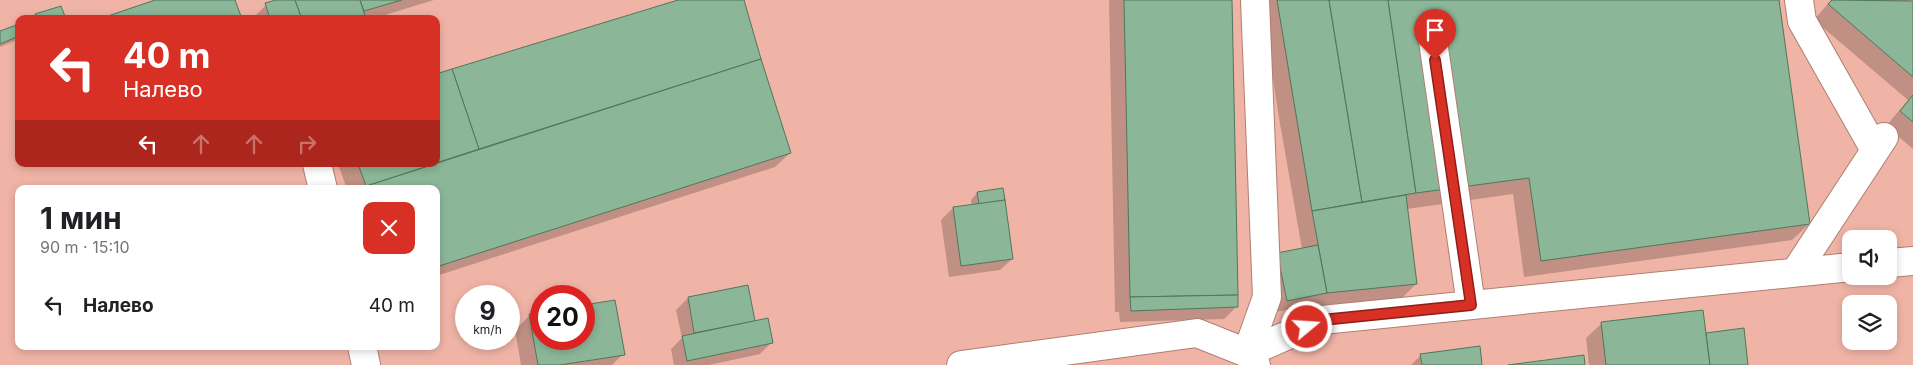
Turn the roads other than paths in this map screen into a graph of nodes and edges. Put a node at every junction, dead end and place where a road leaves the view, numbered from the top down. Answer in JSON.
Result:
{"nodes":[{"id":1,"x":1256,"y":0,"type":"edge"},
{"id":2,"x":1799,"y":0,"type":"edge"},
{"id":3,"x":1432,"y":41,"type":"dead end"},
{"id":4,"x":318,"y":167,"type":"edge"},
{"id":5,"x":322,"y":185,"type":"edge"},
{"id":6,"x":1913,"y":261,"type":"edge"},
{"id":7,"x":1897,"y":262,"type":"edge"},
{"id":8,"x":1842,"y":267,"type":"edge"},
{"id":9,"x":1796,"y":272,"type":"junction"},
{"id":10,"x":1471,"y":305,"type":"junction"},
{"id":11,"x":363,"y":350,"type":"edge"},
{"id":12,"x":1252,"y":359,"type":"edge"},
{"id":13,"x":366,"y":365,"type":"edge"},
{"id":14,"x":961,"y":365,"type":"edge"}],
"edges":[{"from":1,"to":12,"type":"street"},
{"from":2,"to":9,"type":"street"},
{"from":3,"to":10,"type":"street"},
{"from":4,"to":5,"type":"street"},
{"from":6,"to":7,"type":"street"},
{"from":8,"to":9,"type":"street"},
{"from":9,"to":10,"type":"street"},
{"from":10,"to":12,"type":"street"},
{"from":11,"to":13,"type":"street"},
{"from":12,"to":14,"type":"street"}]}
